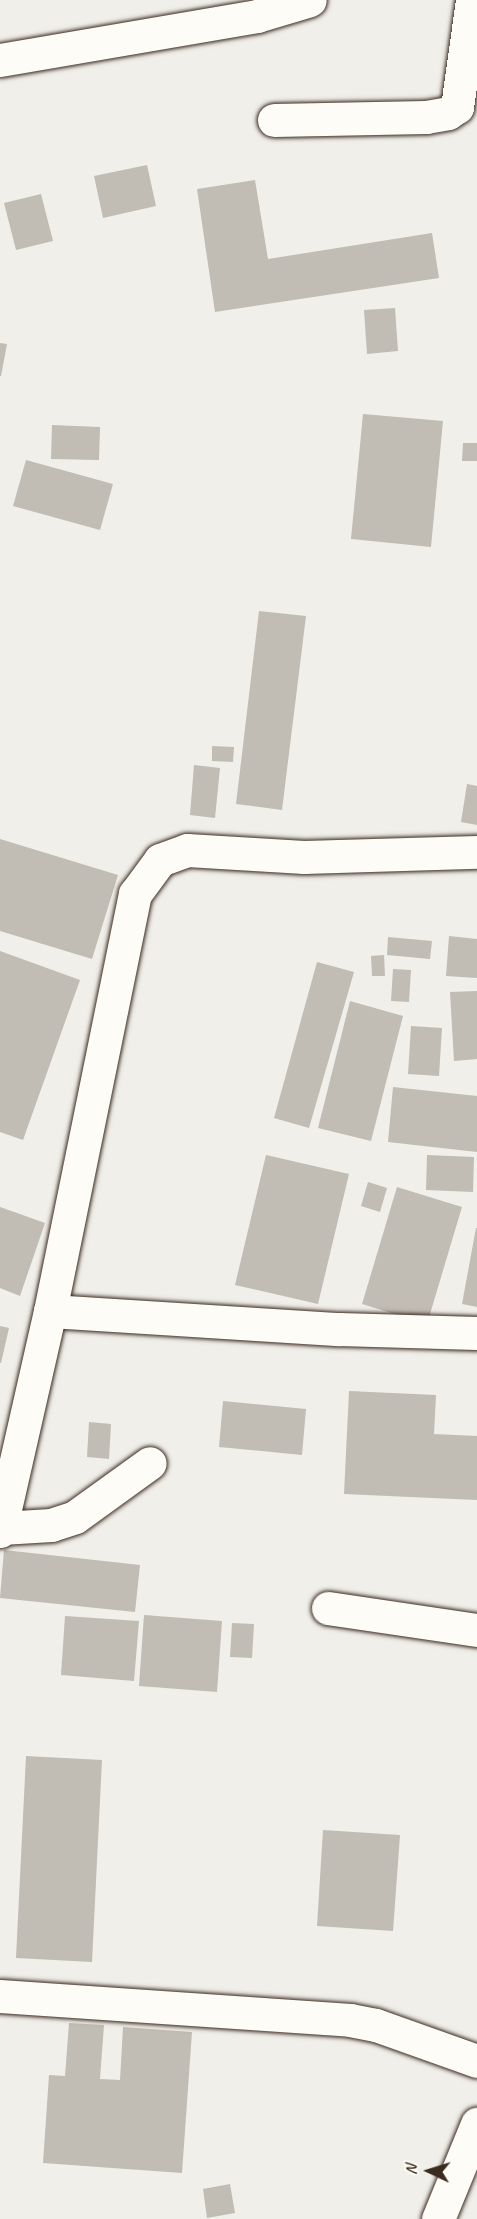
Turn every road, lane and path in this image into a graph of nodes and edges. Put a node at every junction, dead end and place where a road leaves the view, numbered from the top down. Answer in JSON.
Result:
{"nodes":[{"id":1,"x":309,"y":0,"type":"edge"},
{"id":2,"x":472,"y":0,"type":"edge"},
{"id":3,"x":0,"y":60,"type":"edge"},
{"id":4,"x":274,"y":120,"type":"dead end"},
{"id":5,"x":477,"y":852,"type":"edge"},
{"id":6,"x":50,"y":1311,"type":"junction"},
{"id":7,"x":477,"y":1333,"type":"edge"},
{"id":8,"x":150,"y":1463,"type":"dead end"},
{"id":9,"x":0,"y":1530,"type":"edge"},
{"id":10,"x":328,"y":1608,"type":"dead end"},
{"id":11,"x":477,"y":1630,"type":"edge"},
{"id":12,"x":0,"y":1996,"type":"edge"},
{"id":13,"x":477,"y":2061,"type":"edge"},
{"id":14,"x":477,"y":2124,"type":"edge"},
{"id":15,"x":438,"y":2219,"type":"edge"}],
"edges":[{"from":1,"to":3,"type":"street"},
{"from":2,"to":4,"type":"street"},
{"from":5,"to":6,"type":"street"},
{"from":6,"to":7,"type":"street"},
{"from":6,"to":9,"type":"street"},
{"from":8,"to":9,"type":"street"},
{"from":10,"to":11,"type":"street"},
{"from":12,"to":13,"type":"street"},
{"from":14,"to":15,"type":"street"}]}
